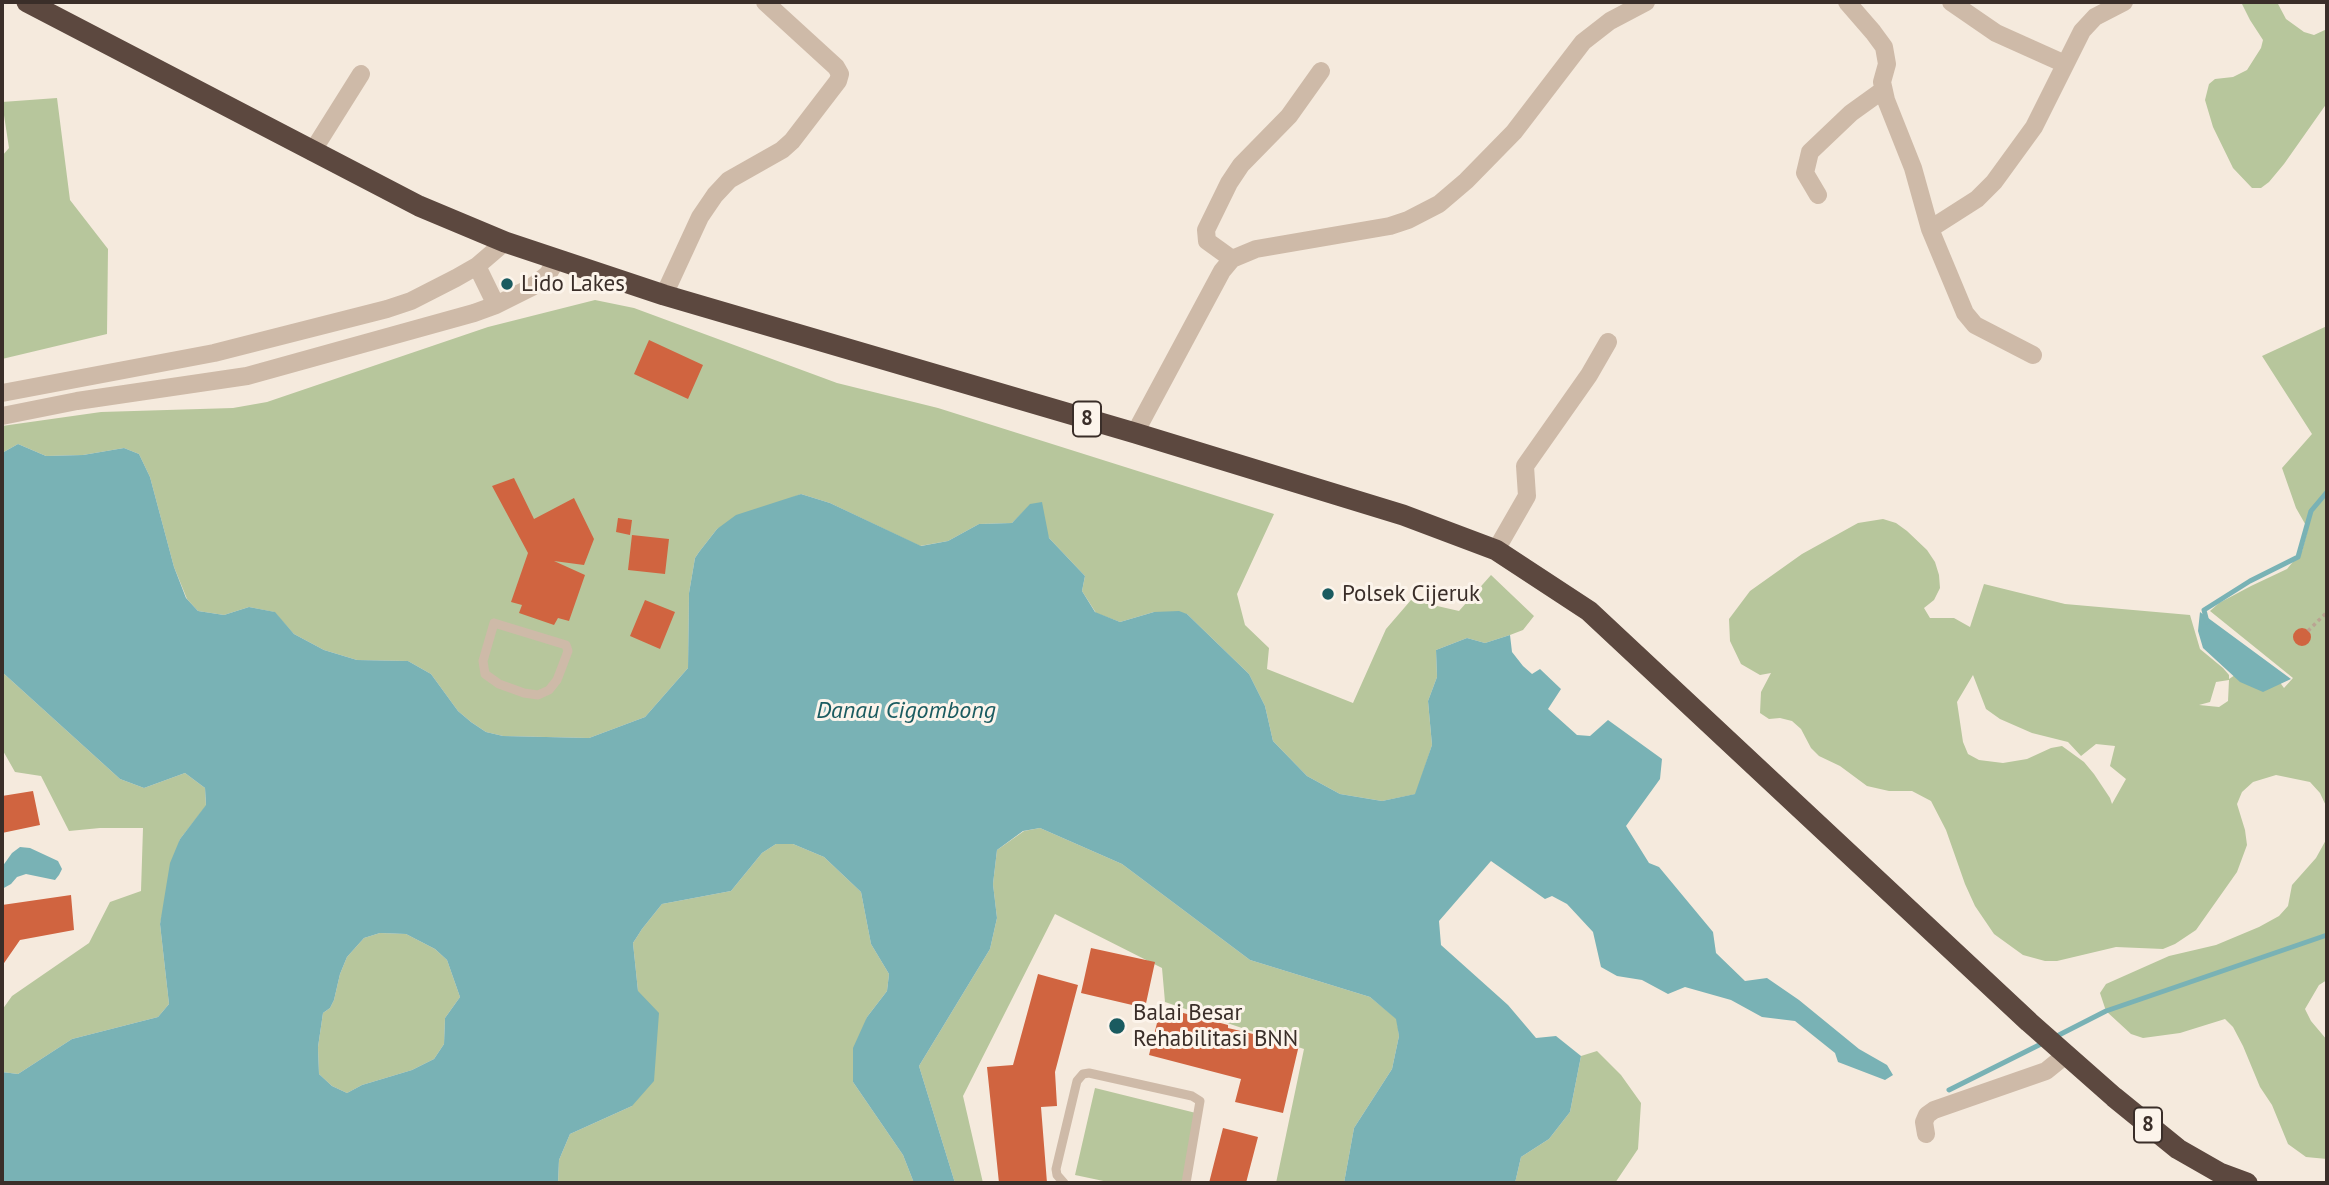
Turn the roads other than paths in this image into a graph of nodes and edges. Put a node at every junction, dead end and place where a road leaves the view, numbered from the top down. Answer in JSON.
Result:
{"nodes":[{"id":1,"x":27,"y":2,"type":"edge"},
{"id":2,"x":765,"y":2,"type":"edge"},
{"id":3,"x":1646,"y":2,"type":"edge"},
{"id":4,"x":1847,"y":2,"type":"edge"},
{"id":5,"x":1951,"y":2,"type":"edge"},
{"id":6,"x":2124,"y":2,"type":"edge"},
{"id":7,"x":2065,"y":64,"type":"junction"},
{"id":8,"x":1321,"y":71,"type":"dead end"},
{"id":9,"x":361,"y":75,"type":"dead end"},
{"id":10,"x":1883,"y":90,"type":"junction"},
{"id":11,"x":312,"y":152,"type":"junction"},
{"id":12,"x":1818,"y":195,"type":"dead end"},
{"id":13,"x":1930,"y":229,"type":"junction"},
{"id":14,"x":505,"y":242,"type":"junction"},
{"id":15,"x":557,"y":259,"type":"junction"},
{"id":16,"x":1232,"y":259,"type":"junction"},
{"id":17,"x":477,"y":266,"type":"junction"},
{"id":18,"x":664,"y":295,"type":"junction"},
{"id":19,"x":419,"y":297,"type":"junction"},
{"id":20,"x":496,"y":305,"type":"junction"},
{"id":21,"x":427,"y":325,"type":"junction"},
{"id":22,"x":1608,"y":342,"type":"dead end"},
{"id":23,"x":2033,"y":355,"type":"dead end"},
{"id":24,"x":2,"y":393,"type":"edge"},
{"id":25,"x":2,"y":416,"type":"edge"},
{"id":26,"x":1135,"y":433,"type":"junction"},
{"id":27,"x":1496,"y":550,"type":"junction"},
{"id":28,"x":531,"y":634,"type":"joint"},
{"id":29,"x":2064,"y":1052,"type":"junction"},
{"id":30,"x":1926,"y":1134,"type":"dead end"},
{"id":31,"x":2239,"y":1182,"type":"edge"},
{"id":32,"x":1064,"y":1183,"type":"edge"},
{"id":33,"x":1186,"y":1183,"type":"edge"}],
"edges":[{"from":1,"to":11,"type":"highway","number":"8"},
{"from":2,"to":18,"type":"street"},
{"from":3,"to":16,"type":"street"},
{"from":4,"to":10,"type":"street"},
{"from":5,"to":7,"type":"street"},
{"from":6,"to":7,"type":"street"},
{"from":7,"to":13,"type":"street"},
{"from":8,"to":16,"type":"street"},
{"from":9,"to":11,"type":"street"},
{"from":10,"to":12,"type":"street"},
{"from":10,"to":13,"type":"street"},
{"from":11,"to":14,"type":"highway","number":"8"},
{"from":13,"to":23,"type":"street"},
{"from":14,"to":15,"type":"highway","number":"8"},
{"from":14,"to":17,"type":"street"},
{"from":15,"to":18,"type":"highway","number":"8"},
{"from":15,"to":20,"type":"street"},
{"from":16,"to":26,"type":"street"},
{"from":17,"to":19,"type":"street"},
{"from":17,"to":20,"type":"street"},
{"from":18,"to":26,"type":"highway","number":"8"},
{"from":19,"to":21,"type":"street"},
{"from":19,"to":24,"type":"street"},
{"from":20,"to":21,"type":"street"},
{"from":21,"to":25,"type":"street"},
{"from":22,"to":27,"type":"street"},
{"from":26,"to":27,"type":"highway","number":"8"},
{"from":27,"to":29,"type":"highway","number":"8"},
{"from":28,"to":28,"type":"lane"},
{"from":29,"to":30,"type":"street"},
{"from":29,"to":31,"type":"highway","number":"8"},
{"from":32,"to":33,"type":"lane"}]}
